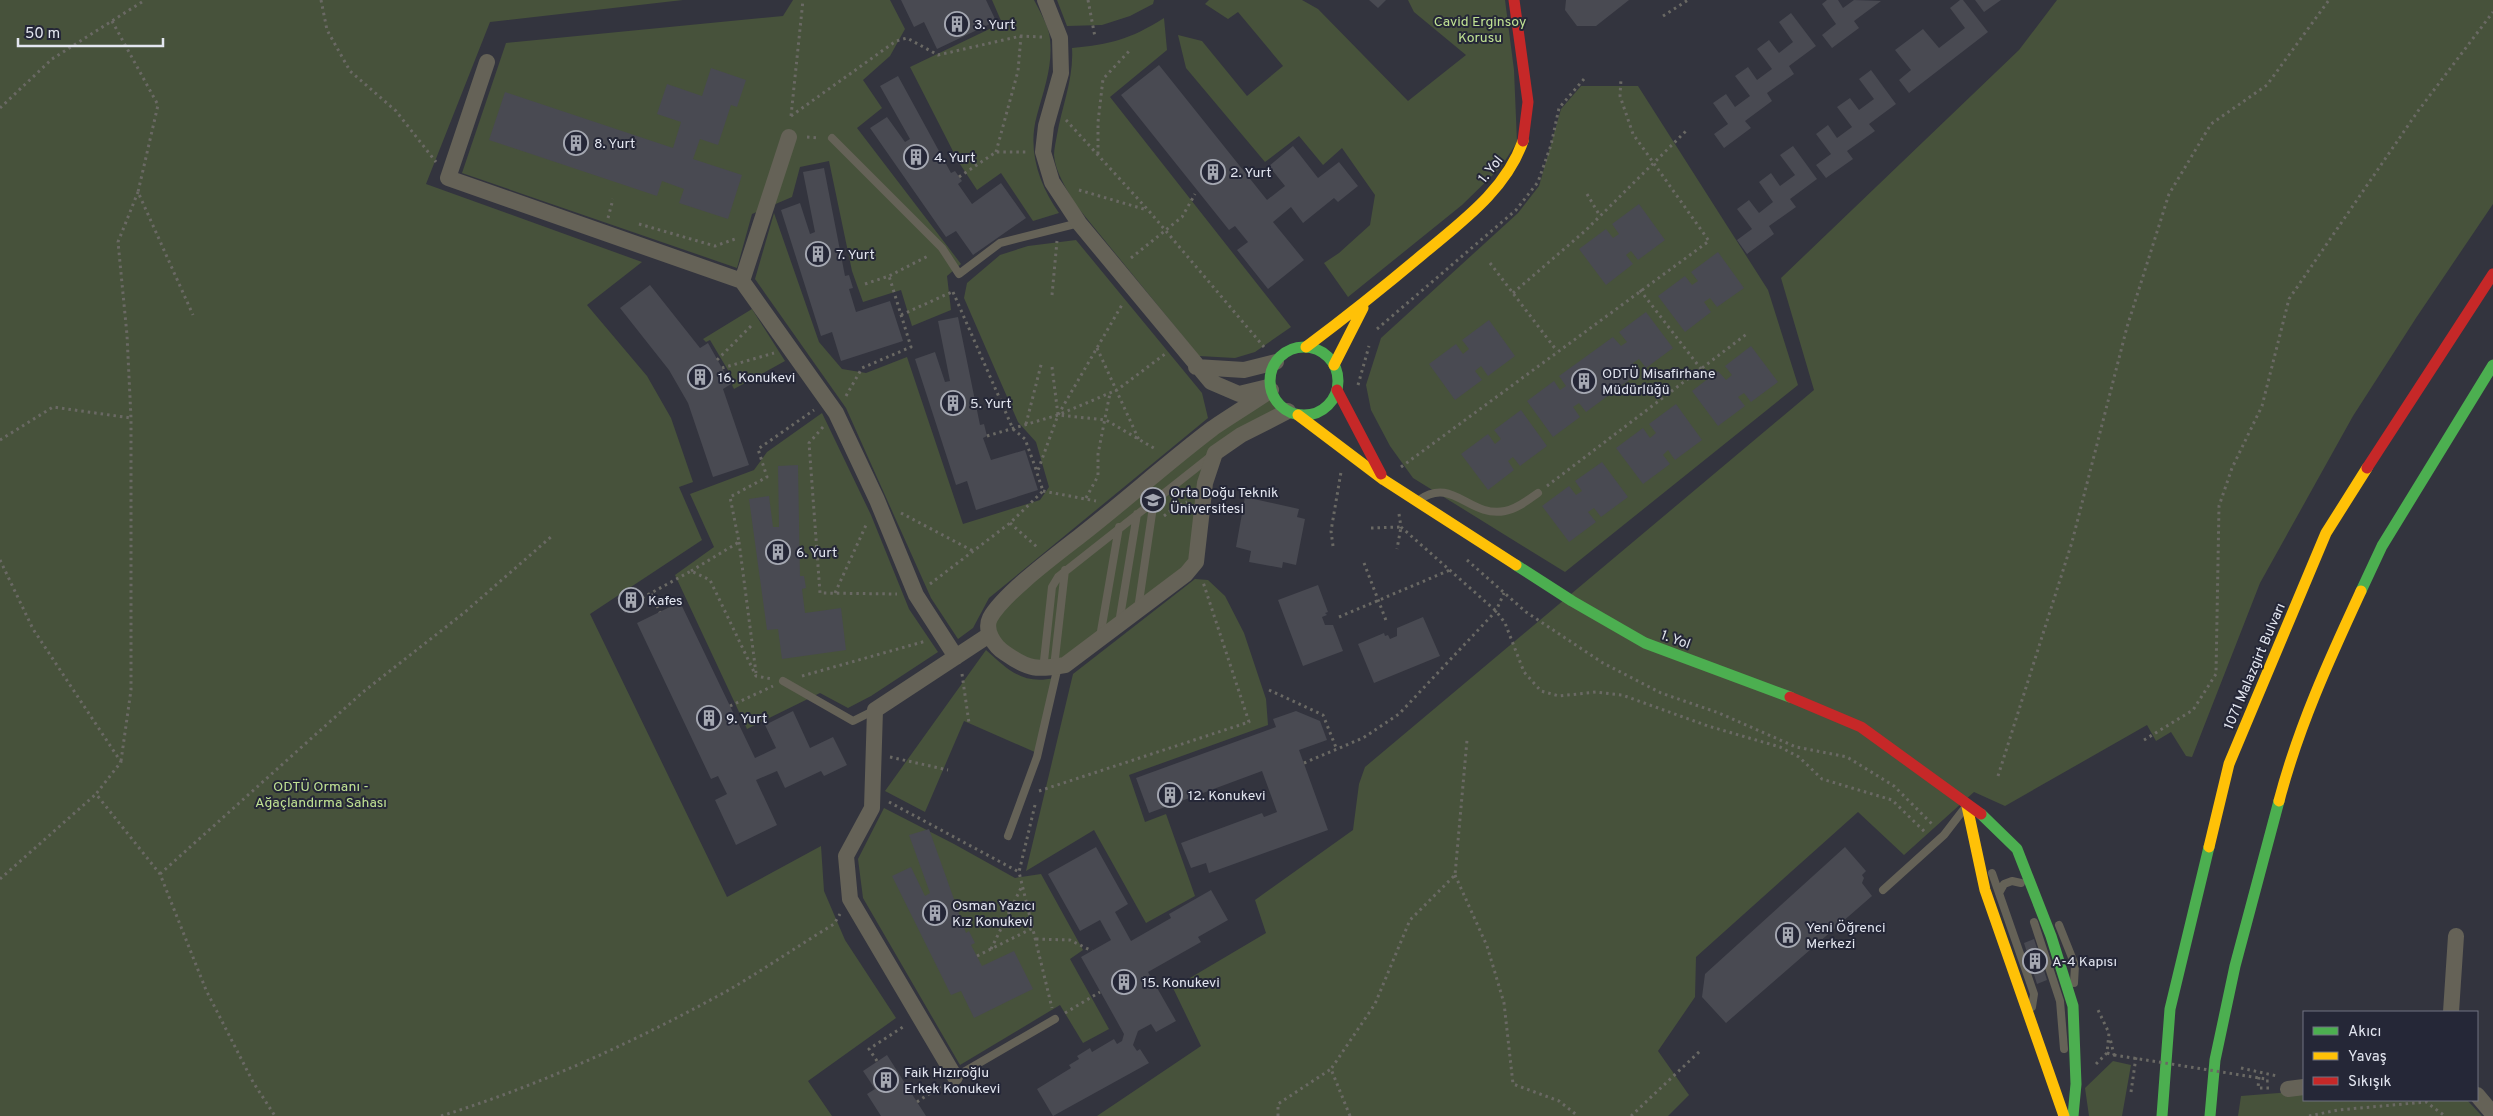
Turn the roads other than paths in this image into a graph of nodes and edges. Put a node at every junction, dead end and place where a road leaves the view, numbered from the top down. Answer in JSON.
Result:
{"nodes":[{"id":1,"x":1045,"y":0,"type":"edge"},
{"id":2,"x":1516,"y":3,"type":"edge"},
{"id":3,"x":488,"y":62,"type":"dead end"},
{"id":4,"x":789,"y":137,"type":"road end"},
{"id":5,"x":832,"y":138,"type":"road end"},
{"id":6,"x":1079,"y":223,"type":"junction"},
{"id":7,"x":2493,"y":274,"type":"edge"},
{"id":8,"x":742,"y":281,"type":"junction"},
{"id":9,"x":1364,"y":304,"type":"junction"},
{"id":10,"x":1306,"y":347,"type":"junction"},
{"id":11,"x":1276,"y":362,"type":"junction"},
{"id":12,"x":1334,"y":365,"type":"junction"},
{"id":13,"x":2493,"y":365,"type":"edge"},
{"id":14,"x":1196,"y":367,"type":"junction"},
{"id":15,"x":1270,"y":388,"type":"junction"},
{"id":16,"x":1337,"y":390,"type":"junction"},
{"id":17,"x":1293,"y":413,"type":"junction"},
{"id":18,"x":1215,"y":453,"type":"junction"},
{"id":19,"x":1384,"y":480,"type":"junction"},
{"id":20,"x":1538,"y":492,"type":"road end"},
{"id":21,"x":1154,"y":500,"type":"junction"},
{"id":22,"x":1417,"y":501,"type":"junction"},
{"id":23,"x":1137,"y":514,"type":"junction"},
{"id":24,"x":1120,"y":527,"type":"junction"},
{"id":25,"x":1137,"y":611,"type":"junction"},
{"id":26,"x":1118,"y":625,"type":"junction"},
{"id":27,"x":989,"y":635,"type":"junction"},
{"id":28,"x":1100,"y":639,"type":"junction"},
{"id":29,"x":958,"y":656,"type":"junction"},
{"id":30,"x":1052,"y":668,"type":"junction"},
{"id":31,"x":783,"y":681,"type":"road end"},
{"id":32,"x":874,"y":710,"type":"junction"},
{"id":33,"x":1967,"y":806,"type":"junction"},
{"id":34,"x":1985,"y":817,"type":"junction"},
{"id":35,"x":1008,"y":836,"type":"dead end"},
{"id":36,"x":2017,"y":837,"type":"dead end"},
{"id":37,"x":2008,"y":854,"type":"dead end"},
{"id":38,"x":2015,"y":869,"type":"dead end"},
{"id":39,"x":2021,"y":883,"type":"junction"},
{"id":40,"x":1883,"y":890,"type":"dead end"},
{"id":41,"x":2024,"y":892,"type":"dead end"},
{"id":42,"x":1999,"y":893,"type":"junction"},
{"id":43,"x":2030,"y":910,"type":"dead end"},
{"id":44,"x":2054,"y":912,"type":"dead end"},
{"id":45,"x":2456,"y":936,"type":"dead end"},
{"id":46,"x":2060,"y":1001,"type":"junction"},
{"id":47,"x":2073,"y":1006,"type":"junction"},
{"id":48,"x":2451,"y":1011,"type":"edge"},
{"id":49,"x":1055,"y":1019,"type":"road end"},
{"id":50,"x":2031,"y":1026,"type":"junction"},
{"id":51,"x":2065,"y":1059,"type":"dead end"},
{"id":52,"x":955,"y":1077,"type":"joint"},
{"id":53,"x":2478,"y":1095,"type":"edge"},
{"id":54,"x":2493,"y":1114,"type":"edge"},
{"id":55,"x":2064,"y":1116,"type":"edge"},
{"id":56,"x":2071,"y":1116,"type":"edge"},
{"id":57,"x":2162,"y":1116,"type":"edge"},
{"id":58,"x":2210,"y":1116,"type":"edge"}],
"edges":[{"from":1,"to":6,"type":"street"},
{"from":2,"to":9,"type":"street","name":"1. Yol"},
{"from":3,"to":8,"type":"street"},
{"from":4,"to":8,"type":"street"},
{"from":5,"to":6,"type":"lane"},
{"from":6,"to":14,"type":"street"},
{"from":7,"to":57,"type":"street","name":"1071 Malazgirt Bulvarı"},
{"from":8,"to":29,"type":"street"},
{"from":9,"to":10,"type":"street","name":"1. Yol"},
{"from":9,"to":12,"type":"street"},
{"from":10,"to":11,"type":"street"},
{"from":10,"to":12,"type":"street"},
{"from":11,"to":14,"type":"street"},
{"from":11,"to":15,"type":"street"},
{"from":12,"to":16,"type":"street"},
{"from":13,"to":58,"type":"street"},
{"from":14,"to":15,"type":"street"},
{"from":15,"to":17,"type":"street"},
{"from":15,"to":27,"type":"street"},
{"from":16,"to":17,"type":"street"},
{"from":16,"to":19,"type":"street"},
{"from":17,"to":18,"type":"street"},
{"from":17,"to":19,"type":"street","name":"1. Yol"},
{"from":18,"to":21,"type":"lane"},
{"from":18,"to":25,"type":"street"},
{"from":19,"to":22,"type":"street","name":"1. Yol"},
{"from":20,"to":22,"type":"lane"},
{"from":21,"to":23,"type":"lane"},
{"from":21,"to":25,"type":"lane"},
{"from":22,"to":33,"type":"street","name":"1. Yol"},
{"from":23,"to":24,"type":"lane"},
{"from":23,"to":26,"type":"lane"},
{"from":24,"to":28,"type":"lane"},
{"from":24,"to":30,"type":"lane"},
{"from":25,"to":26,"type":"street"},
{"from":26,"to":28,"type":"street"},
{"from":27,"to":29,"type":"street"},
{"from":27,"to":30,"type":"street"},
{"from":28,"to":30,"type":"street"},
{"from":29,"to":32,"type":"street"},
{"from":30,"to":35,"type":"lane"},
{"from":31,"to":32,"type":"lane"},
{"from":32,"to":52,"type":"street"},
{"from":33,"to":34,"type":"street","name":"1. Yol"},
{"from":33,"to":40,"type":"lane"},
{"from":33,"to":42,"type":"lane"},
{"from":33,"to":50,"type":"street"},
{"from":34,"to":36,"type":"lane"},
{"from":34,"to":37,"type":"lane"},
{"from":34,"to":47,"type":"street","name":"1. Yol"},
{"from":38,"to":39,"type":"lane"},
{"from":39,"to":41,"type":"lane"},
{"from":39,"to":42,"type":"lane"},
{"from":42,"to":50,"type":"lane"},
{"from":43,"to":46,"type":"lane"},
{"from":44,"to":47,"type":"lane"},
{"from":45,"to":48,"type":"street"},
{"from":46,"to":47,"type":"lane"},
{"from":46,"to":51,"type":"lane"},
{"from":47,"to":56,"type":"street","name":"1. Yol"},
{"from":49,"to":52,"type":"lane"},
{"from":50,"to":55,"type":"street"},
{"from":53,"to":54,"type":"street"}]}
